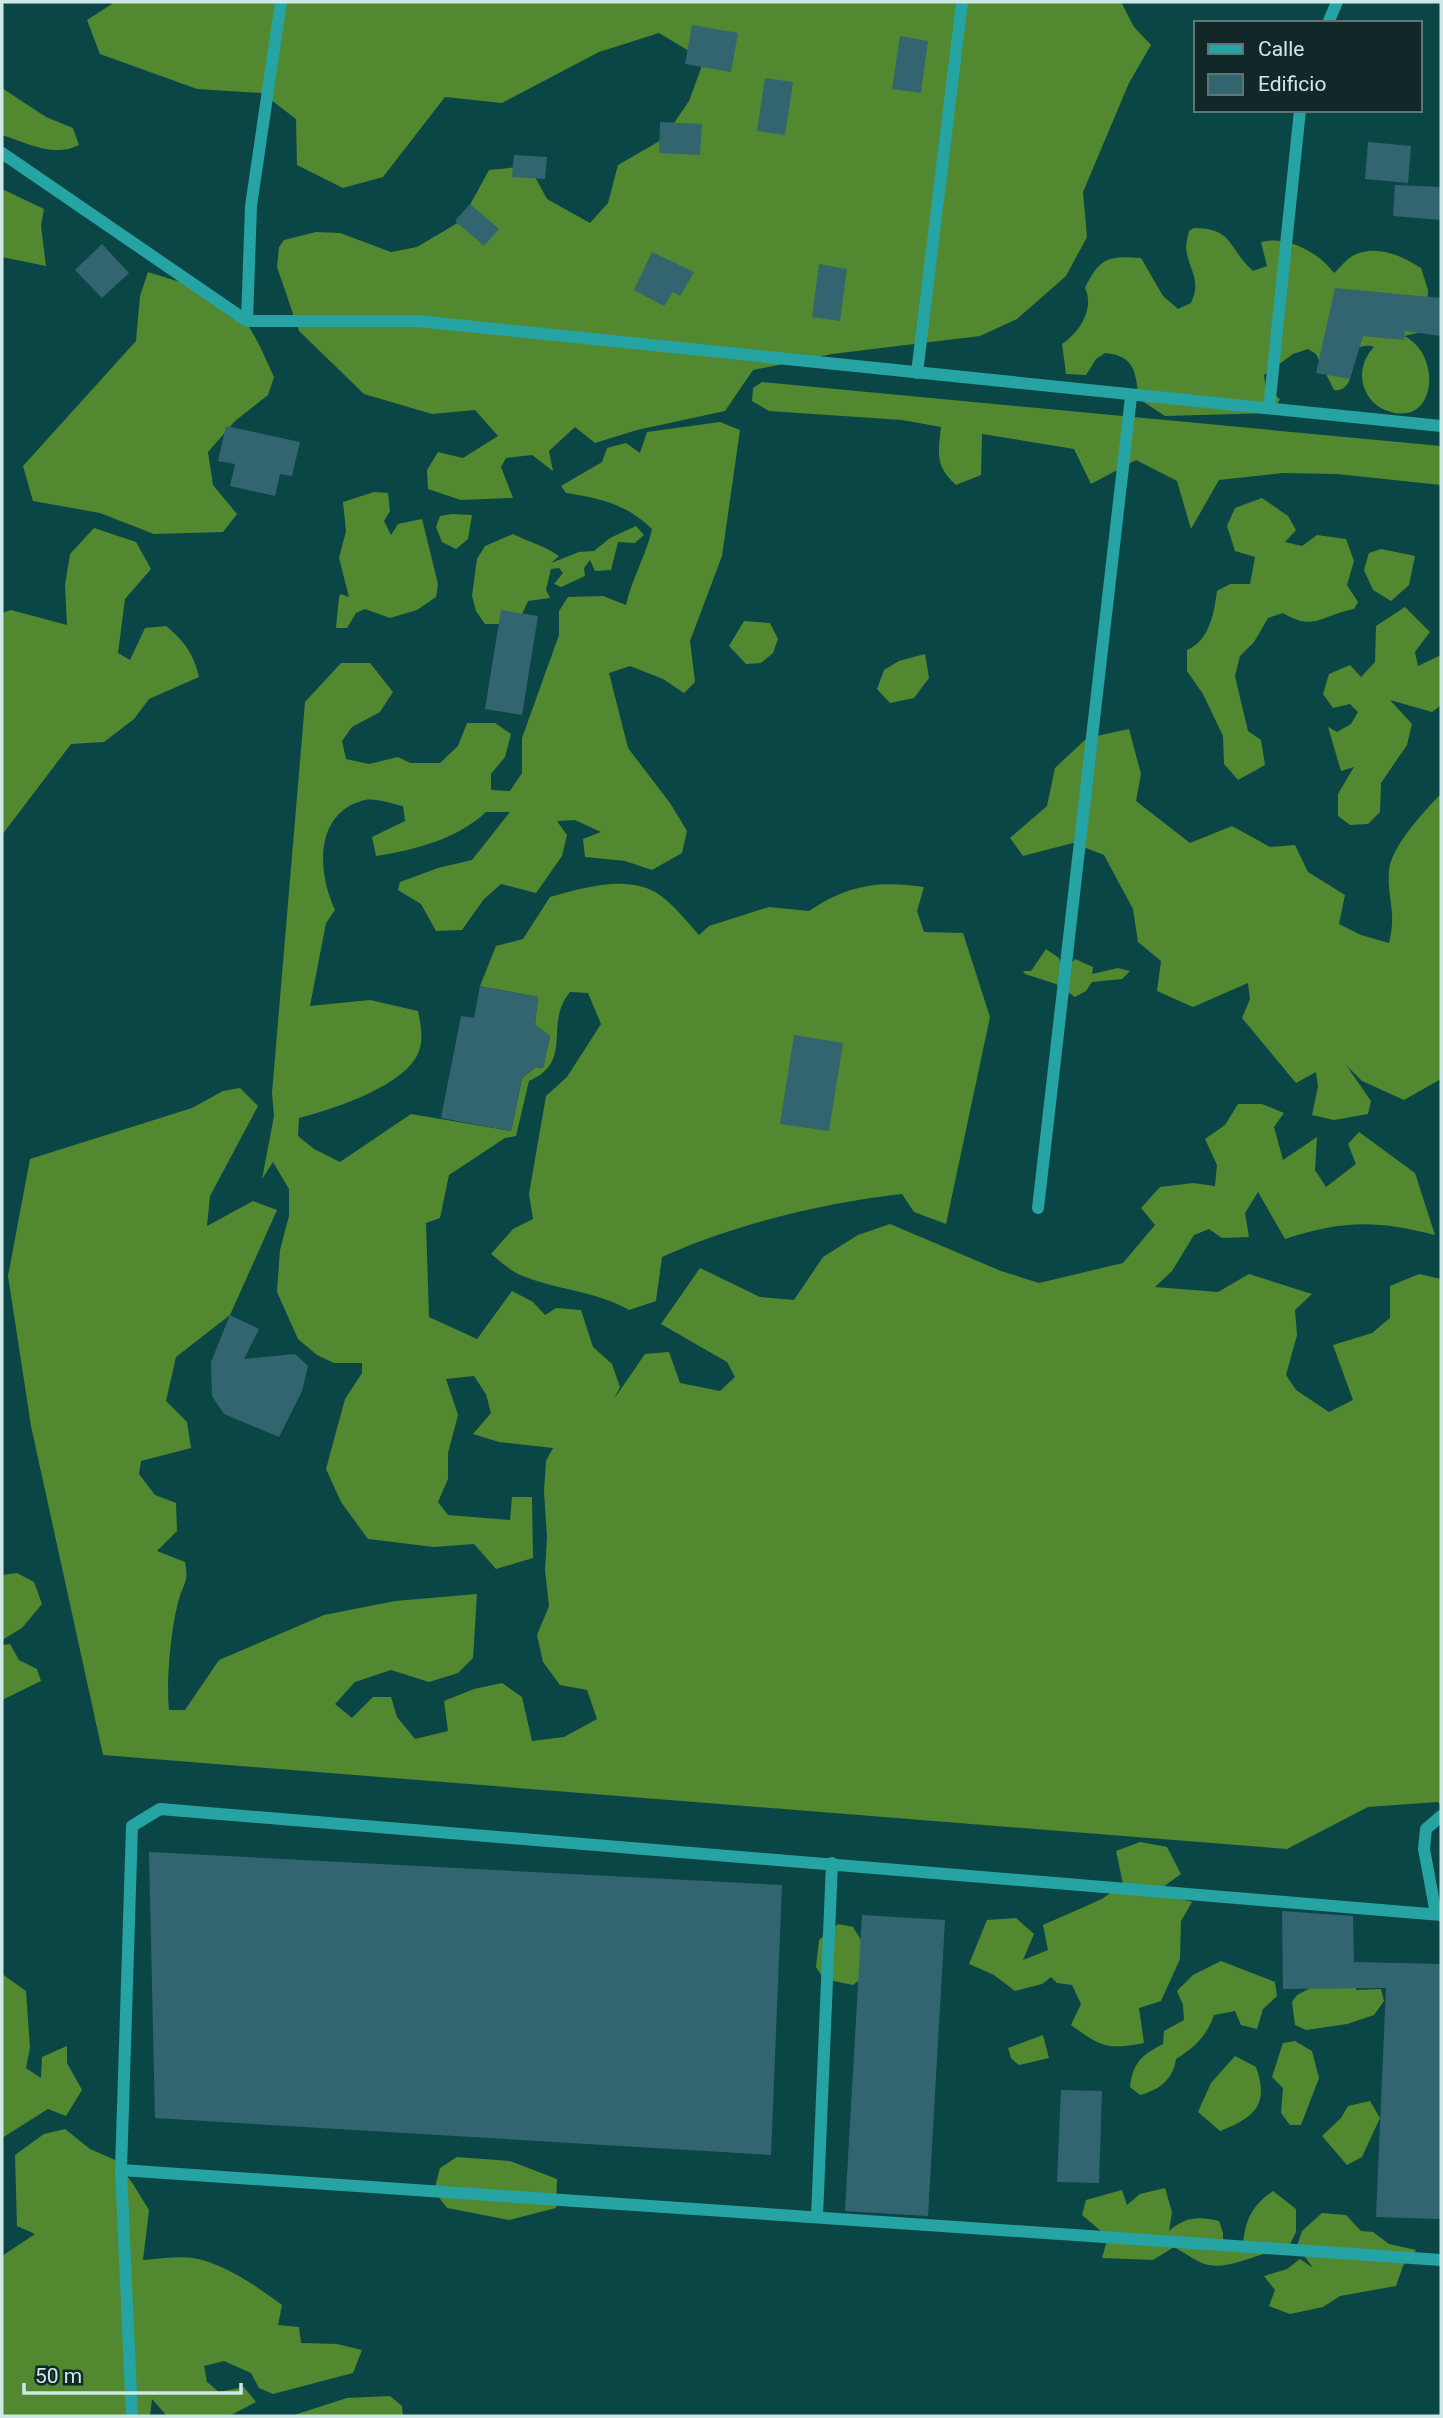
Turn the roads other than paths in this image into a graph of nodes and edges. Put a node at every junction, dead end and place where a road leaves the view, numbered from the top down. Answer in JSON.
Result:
{"nodes":[{"id":1,"x":281,"y":2,"type":"edge"},
{"id":2,"x":962,"y":2,"type":"edge"},
{"id":3,"x":1337,"y":2,"type":"edge"},
{"id":4,"x":1329,"y":21,"type":"edge"},
{"id":5,"x":1300,"y":112,"type":"edge"},
{"id":6,"x":2,"y":153,"type":"edge"},
{"id":7,"x":247,"y":321,"type":"junction"},
{"id":8,"x":916,"y":373,"type":"junction"},
{"id":9,"x":1131,"y":397,"type":"junction"},
{"id":10,"x":1269,"y":408,"type":"junction"},
{"id":11,"x":1441,"y":426,"type":"edge"},
{"id":12,"x":1038,"y":1208,"type":"dead end"},
{"id":13,"x":1441,"y":1816,"type":"edge"},
{"id":14,"x":832,"y":1863,"type":"junction"},
{"id":15,"x":1439,"y":1914,"type":"edge"},
{"id":16,"x":121,"y":2170,"type":"junction"},
{"id":17,"x":817,"y":2216,"type":"junction"},
{"id":18,"x":1441,"y":2260,"type":"edge"},
{"id":19,"x":132,"y":2416,"type":"edge"}],
"edges":[{"from":1,"to":7,"type":"street"},
{"from":2,"to":8,"type":"street"},
{"from":3,"to":4,"type":"street"},
{"from":5,"to":10,"type":"street"},
{"from":6,"to":7,"type":"street"},
{"from":7,"to":8,"type":"street"},
{"from":8,"to":9,"type":"street"},
{"from":9,"to":10,"type":"street"},
{"from":9,"to":12,"type":"street"},
{"from":10,"to":11,"type":"street"},
{"from":13,"to":15,"type":"street"},
{"from":14,"to":15,"type":"street"},
{"from":14,"to":16,"type":"street"},
{"from":14,"to":17,"type":"street"},
{"from":16,"to":17,"type":"street"},
{"from":16,"to":19,"type":"street"},
{"from":17,"to":18,"type":"street"}]}
